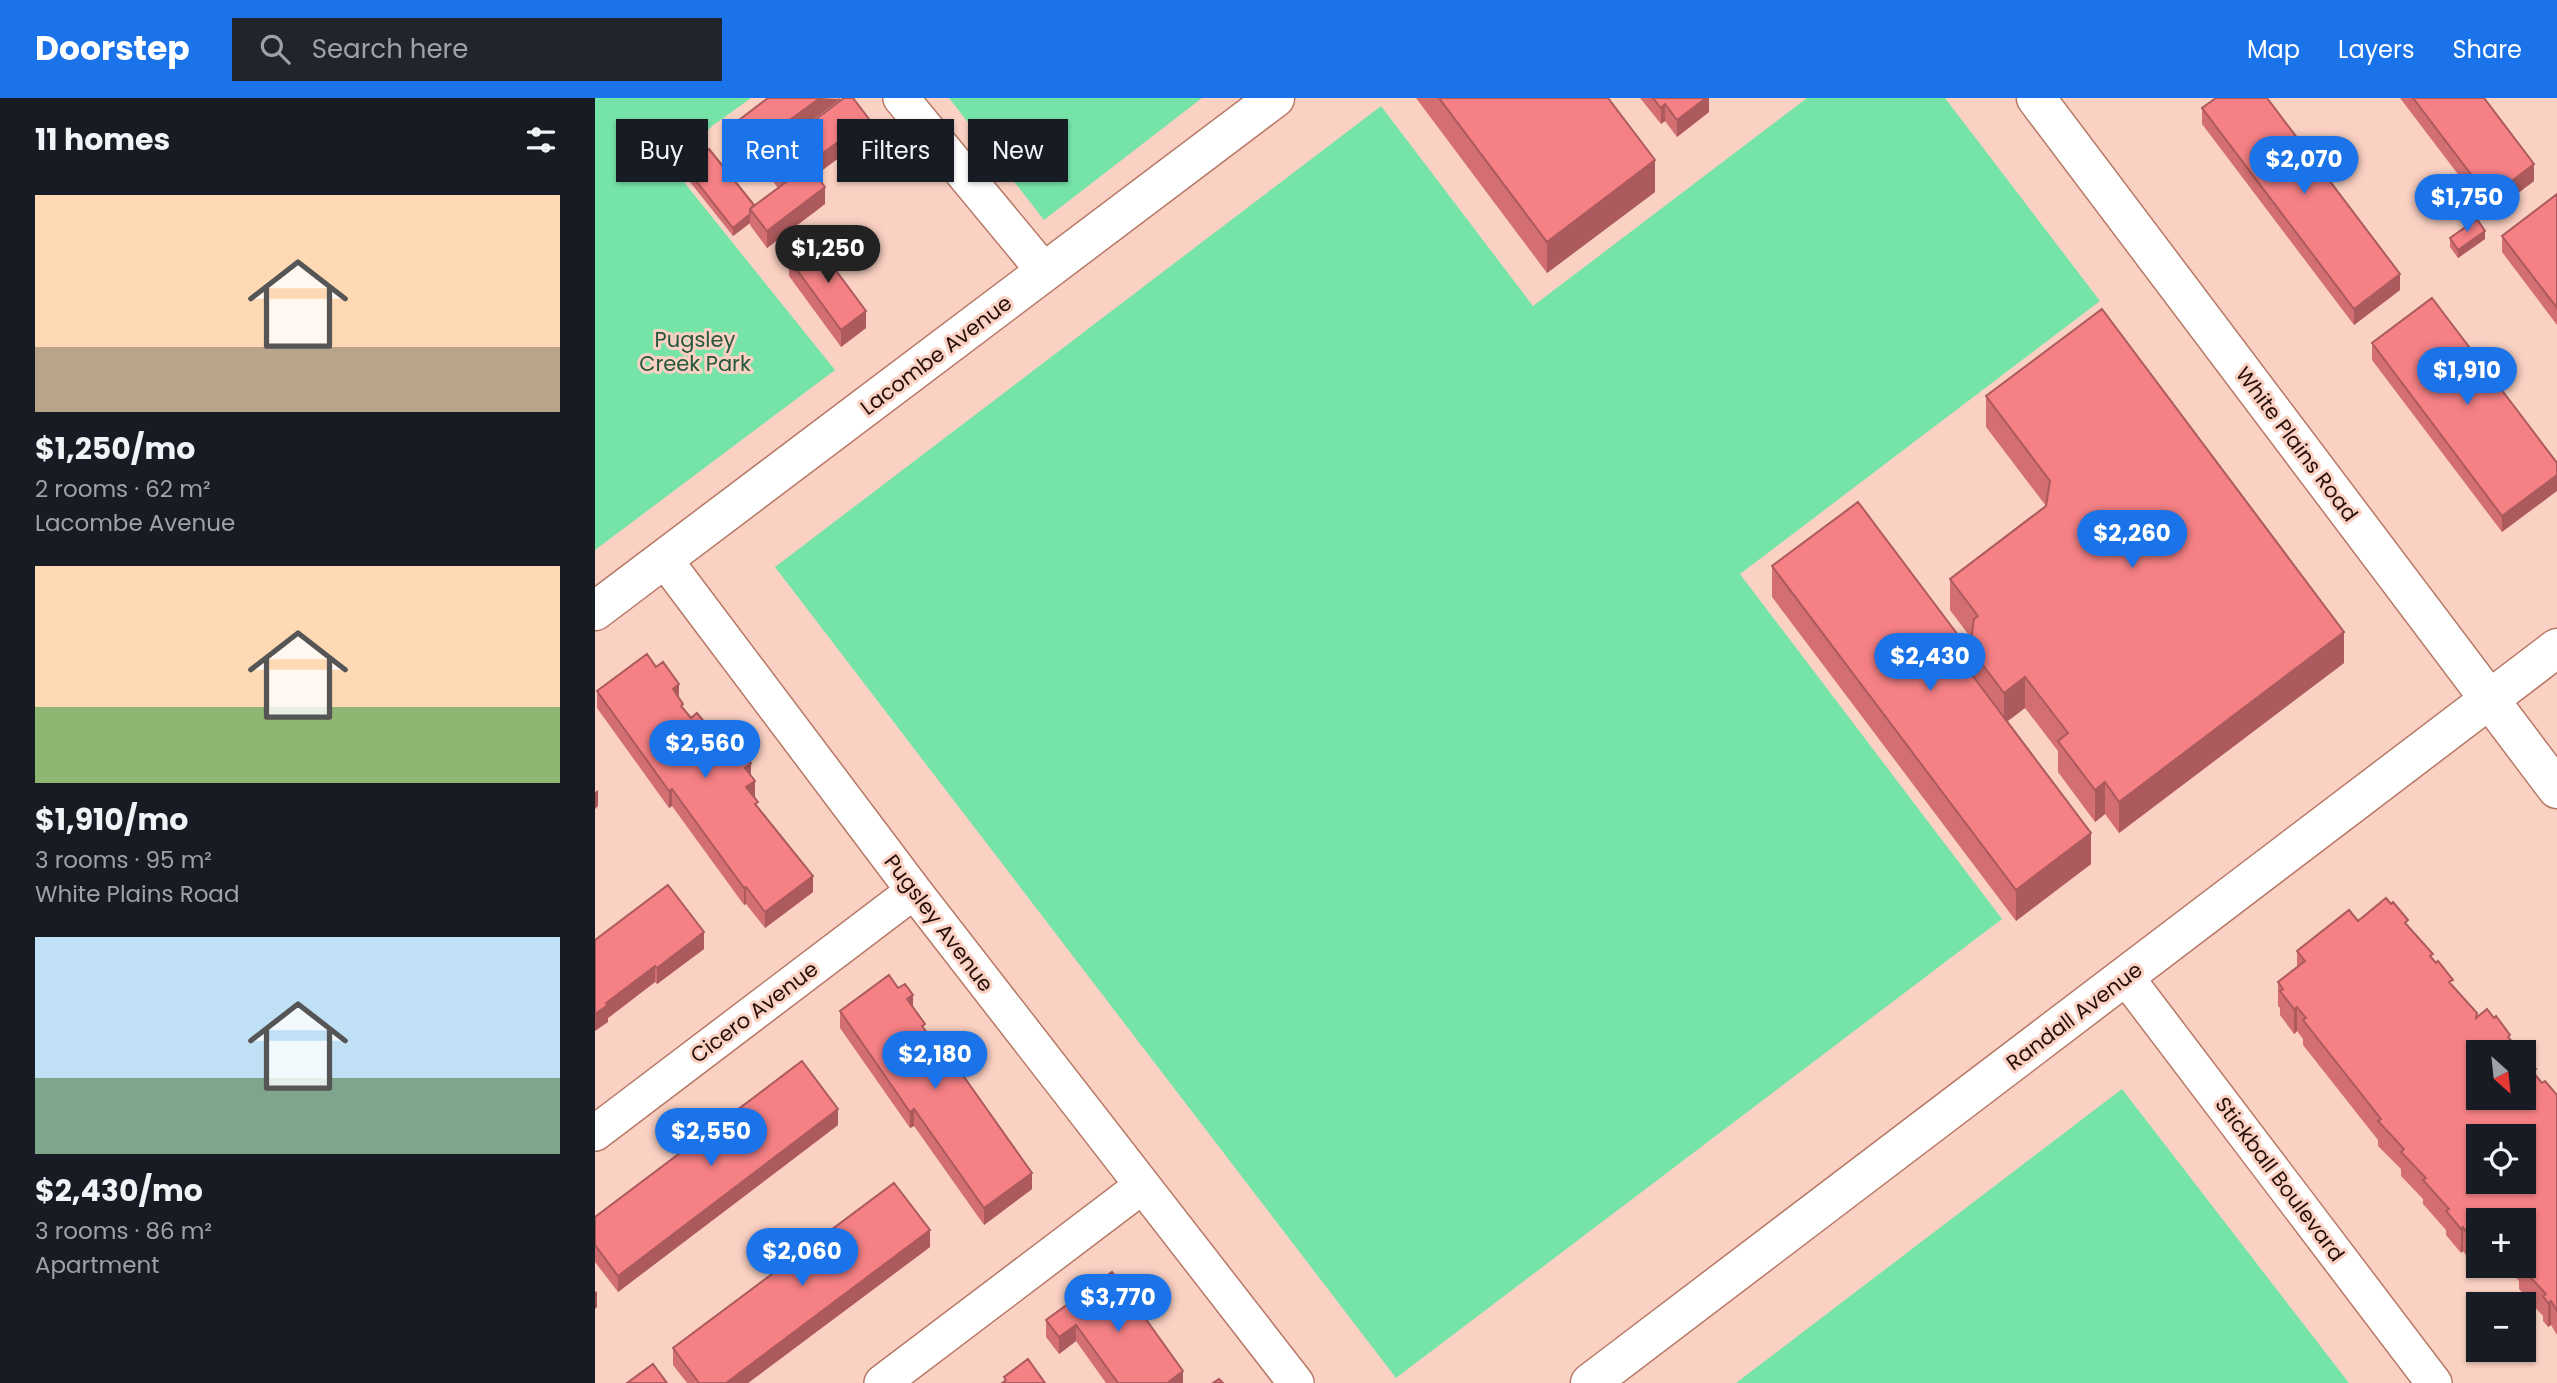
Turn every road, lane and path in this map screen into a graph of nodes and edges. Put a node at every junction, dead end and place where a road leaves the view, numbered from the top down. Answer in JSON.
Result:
{"nodes":[{"id":1,"x":901,"y":98,"type":"edge"},
{"id":2,"x":1275,"y":98,"type":"edge"},
{"id":3,"x":2036,"y":98,"type":"edge"},
{"id":4,"x":1045,"y":272,"type":"junction"},
{"id":5,"x":664,"y":559,"type":"junction"},
{"id":6,"x":595,"y":611,"type":"edge"},
{"id":7,"x":2557,"y":648,"type":"edge"},
{"id":8,"x":2488,"y":700,"type":"junction"},
{"id":9,"x":2557,"y":789,"type":"edge"},
{"id":10,"x":914,"y":891,"type":"junction"},
{"id":11,"x":2126,"y":976,"type":"junction"},
{"id":12,"x":595,"y":1133,"type":"edge"},
{"id":13,"x":1142,"y":1186,"type":"junction"},
{"id":14,"x":882,"y":1383,"type":"edge"},
{"id":15,"x":1296,"y":1383,"type":"edge"},
{"id":16,"x":1590,"y":1383,"type":"edge"},
{"id":17,"x":2434,"y":1383,"type":"edge"}],
"edges":[{"from":1,"to":4,"type":"street"},
{"from":2,"to":4,"type":"main road","name":"Lacombe Avenue"},
{"from":3,"to":8,"type":"main road","name":"White Plains Road"},
{"from":4,"to":5,"type":"main road","name":"Lacombe Avenue"},
{"from":5,"to":6,"type":"main road","name":"Lacombe Avenue"},
{"from":5,"to":10,"type":"street","name":"Pugsley Avenue"},
{"from":7,"to":8,"type":"main road","name":"Randall Avenue"},
{"from":8,"to":9,"type":"main road","name":"White Plains Road"},
{"from":8,"to":11,"type":"main road","name":"Randall Avenue"},
{"from":10,"to":12,"type":"street","name":"Cicero Avenue"},
{"from":10,"to":13,"type":"street","name":"Pugsley Avenue"},
{"from":11,"to":16,"type":"main road","name":"Randall Avenue"},
{"from":11,"to":17,"type":"street","name":"Stickball Boulevard"},
{"from":13,"to":14,"type":"street"},
{"from":13,"to":15,"type":"street","name":"Pugsley Avenue"}]}
